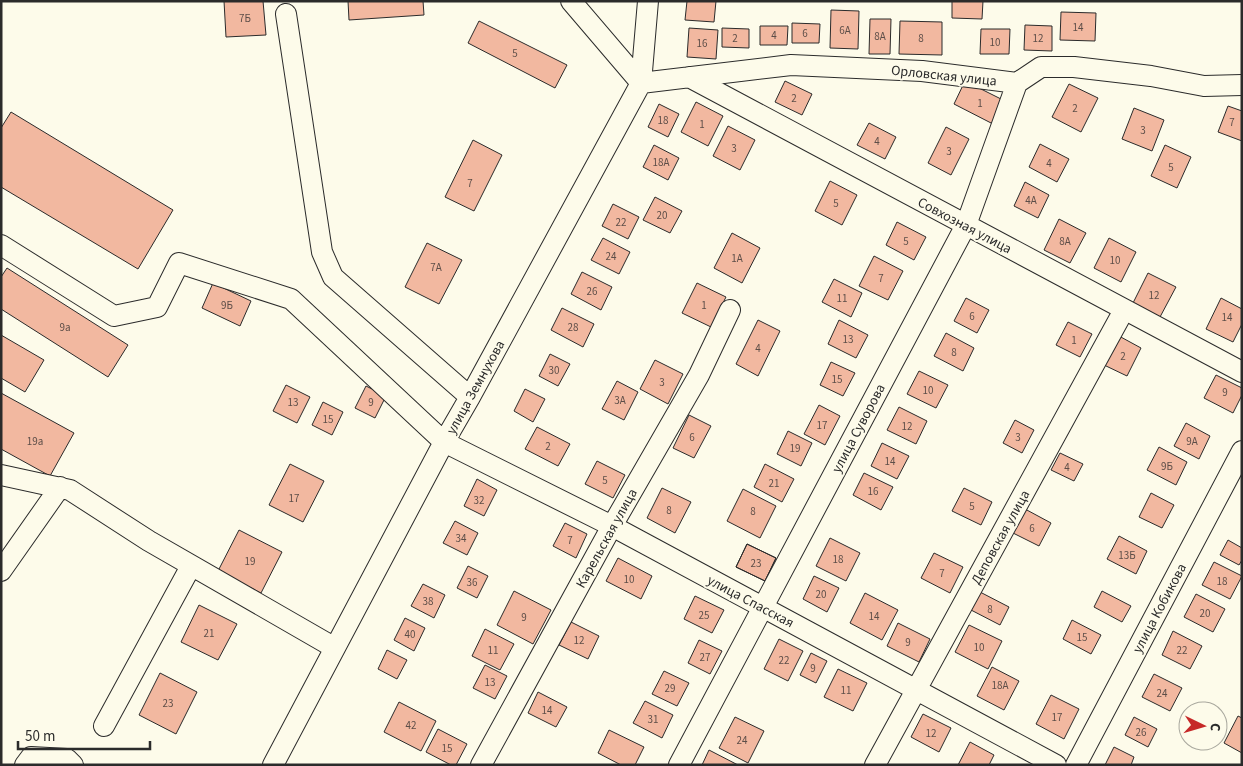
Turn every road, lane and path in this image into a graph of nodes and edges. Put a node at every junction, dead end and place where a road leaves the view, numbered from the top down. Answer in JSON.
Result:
{"nodes":[{"id":1,"x":571,"y":1,"type":"edge"},
{"id":2,"x":648,"y":1,"type":"edge"},
{"id":3,"x":286,"y":14,"type":"dead end"},
{"id":4,"x":689,"y":77,"type":"junction"},
{"id":5,"x":1017,"y":83,"type":"junction"},
{"id":6,"x":641,"y":84,"type":"junction"},
{"id":7,"x":1242,"y":85,"type":"edge"},
{"id":8,"x":966,"y":225,"type":"junction"},
{"id":9,"x":1,"y":245,"type":"edge"},
{"id":10,"x":730,"y":310,"type":"dead end"},
{"id":11,"x":1124,"y":310,"type":"junction"},
{"id":12,"x":1242,"y":372,"type":"edge"},
{"id":13,"x":470,"y":397,"type":"junction"},
{"id":14,"x":444,"y":442,"type":"junction"},
{"id":15,"x":1242,"y":451,"type":"edge"},
{"id":16,"x":1,"y":475,"type":"edge"},
{"id":17,"x":60,"y":487,"type":"junction"},
{"id":18,"x":612,"y":526,"type":"junction"},
{"id":19,"x":191,"y":566,"type":"junction"},
{"id":20,"x":1,"y":572,"type":"edge"},
{"id":21,"x":763,"y":608,"type":"junction"},
{"id":22,"x":335,"y":648,"type":"junction"},
{"id":23,"x":916,"y":690,"type":"junction"},
{"id":24,"x":104,"y":726,"type":"dead end"},
{"id":25,"x":25,"y":765,"type":"edge"},
{"id":26,"x":72,"y":765,"type":"edge"},
{"id":27,"x":273,"y":765,"type":"edge"},
{"id":28,"x":481,"y":765,"type":"edge"},
{"id":29,"x":679,"y":765,"type":"edge"},
{"id":30,"x":875,"y":765,"type":"edge"},
{"id":31,"x":1056,"y":765,"type":"edge"},
{"id":32,"x":1076,"y":765,"type":"edge"}],
"edges":[{"from":1,"to":6,"type":"street"},
{"from":2,"to":6,"type":"street","name":"улица Земнухова"},
{"from":3,"to":13,"type":"street"},
{"from":4,"to":5,"type":"street","name":"Орловская улица"},
{"from":4,"to":6,"type":"street","name":"Орловская улица"},
{"from":4,"to":8,"type":"street","name":"Совхозная улица"},
{"from":5,"to":7,"type":"street","name":"Орловская улица"},
{"from":5,"to":8,"type":"street","name":"улица Суворова"},
{"from":6,"to":13,"type":"street","name":"улица Земнухова"},
{"from":8,"to":11,"type":"street","name":"Совхозная улица"},
{"from":8,"to":21,"type":"street","name":"улица Суворова"},
{"from":9,"to":14,"type":"street","name":"улица Спасская"},
{"from":10,"to":18,"type":"street","name":"Карельская улица"},
{"from":11,"to":12,"type":"street","name":"Совхозная улица"},
{"from":11,"to":23,"type":"street","name":"Деповская улица"},
{"from":13,"to":14,"type":"street","name":"улица Земнухова"},
{"from":14,"to":18,"type":"street","name":"улица Спасская"},
{"from":14,"to":22,"type":"street","name":"улица Земнухова"},
{"from":15,"to":32,"type":"street","name":"улица Кобикова"},
{"from":16,"to":17,"type":"street"},
{"from":17,"to":19,"type":"street"},
{"from":17,"to":20,"type":"street"},
{"from":18,"to":21,"type":"street","name":"улица Спасская"},
{"from":18,"to":28,"type":"street","name":"Карельская улица"},
{"from":19,"to":22,"type":"street"},
{"from":19,"to":24,"type":"street"},
{"from":21,"to":23,"type":"street","name":"улица Спасская"},
{"from":21,"to":29,"type":"street","name":"улица Суворова"},
{"from":22,"to":27,"type":"street","name":"улица Земнухова"},
{"from":23,"to":30,"type":"street","name":"Деповская улица"},
{"from":23,"to":31,"type":"street","name":"улица Спасская"},
{"from":25,"to":26,"type":"street"}]}
